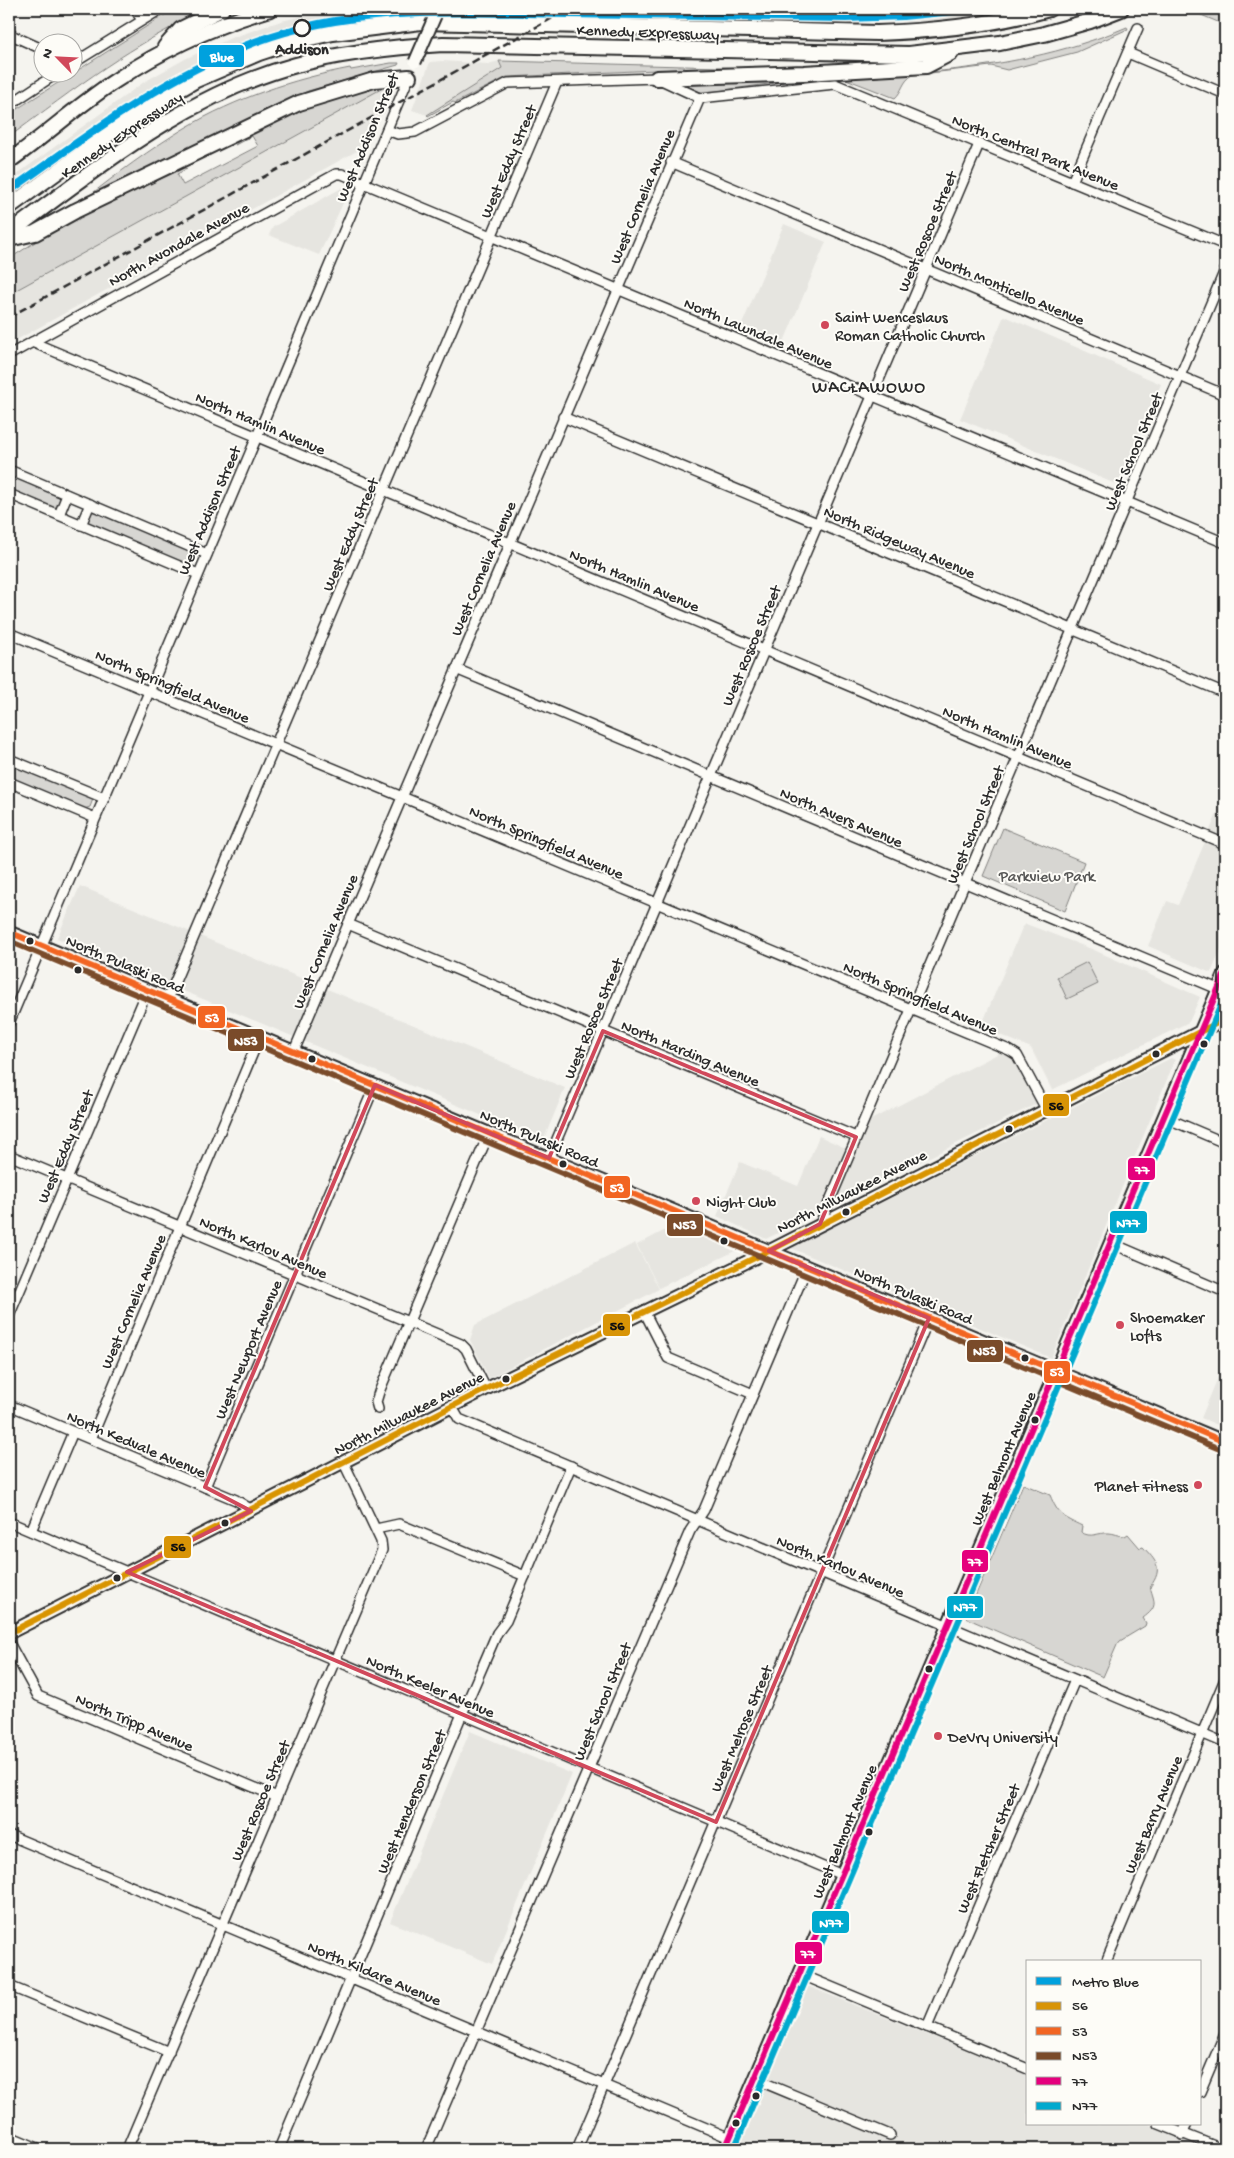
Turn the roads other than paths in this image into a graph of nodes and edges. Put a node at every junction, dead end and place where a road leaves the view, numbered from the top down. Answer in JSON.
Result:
{"nodes":[{"id":1,"x":140,"y":9,"type":"edge"},
{"id":2,"x":161,"y":9,"type":"edge"},
{"id":3,"x":222,"y":9,"type":"edge"},
{"id":4,"x":270,"y":9,"type":"edge"},
{"id":5,"x":438,"y":9,"type":"edge"},
{"id":6,"x":1049,"y":9,"type":"edge"},
{"id":7,"x":1121,"y":9,"type":"edge"},
{"id":8,"x":142,"y":20,"type":"junction"},
{"id":9,"x":1138,"y":28,"type":"dead end"},
{"id":10,"x":9,"y":34,"type":"edge"},
{"id":11,"x":32,"y":44,"type":"edge"},
{"id":12,"x":959,"y":49,"type":"junction"},
{"id":13,"x":160,"y":53,"type":"junction"},
{"id":14,"x":1128,"y":53,"type":"junction"},
{"id":15,"x":82,"y":58,"type":"edge"},
{"id":16,"x":409,"y":76,"type":"junction"},
{"id":17,"x":657,"y":78,"type":"junction"},
{"id":18,"x":44,"y":82,"type":"edge"},
{"id":19,"x":557,"y":82,"type":"junction"},
{"id":20,"x":1225,"y":94,"type":"edge"},
{"id":21,"x":700,"y":98,"type":"junction"},
{"id":22,"x":9,"y":105,"type":"edge"},
{"id":23,"x":387,"y":130,"type":"junction"},
{"id":24,"x":979,"y":144,"type":"junction"},
{"id":25,"x":9,"y":161,"type":"edge"},
{"id":26,"x":671,"y":162,"type":"junction"},
{"id":27,"x":364,"y":182,"type":"junction"},
{"id":28,"x":1072,"y":182,"type":"junction"},
{"id":29,"x":9,"y":207,"type":"edge"},
{"id":30,"x":9,"y":233,"type":"edge"},
{"id":31,"x":492,"y":236,"type":"junction"},
{"id":32,"x":9,"y":239,"type":"edge"},
{"id":33,"x":1225,"y":245,"type":"edge"},
{"id":34,"x":927,"y":269,"type":"junction"},
{"id":35,"x":1225,"y":270,"type":"edge"},
{"id":36,"x":618,"y":288,"type":"junction"},
{"id":37,"x":32,"y":342,"type":"junction"},
{"id":38,"x":9,"y":355,"type":"edge"},
{"id":39,"x":1180,"y":376,"type":"junction"},
{"id":40,"x":872,"y":395,"type":"junction"},
{"id":41,"x":1225,"y":395,"type":"edge"},
{"id":42,"x":563,"y":417,"type":"junction"},
{"id":43,"x":257,"y":436,"type":"junction"},
{"id":44,"x":9,"y":470,"type":"edge"},
{"id":45,"x":384,"y":490,"type":"junction"},
{"id":46,"x":9,"y":494,"type":"edge"},
{"id":47,"x":67,"y":495,"type":"junction"},
{"id":48,"x":1127,"y":502,"type":"junction"},
{"id":49,"x":90,"y":504,"type":"junction"},
{"id":50,"x":59,"y":515,"type":"junction"},
{"id":51,"x":819,"y":523,"type":"junction"},
{"id":52,"x":81,"y":524,"type":"junction"},
{"id":53,"x":510,"y":543,"type":"junction"},
{"id":54,"x":1225,"y":543,"type":"edge"},
{"id":55,"x":207,"y":554,"type":"junction"},
{"id":56,"x":198,"y":574,"type":"junction"},
{"id":57,"x":1072,"y":629,"type":"junction"},
{"id":58,"x":9,"y":633,"type":"edge"},
{"id":59,"x":764,"y":650,"type":"junction"},
{"id":60,"x":456,"y":669,"type":"junction"},
{"id":61,"x":149,"y":691,"type":"junction"},
{"id":62,"x":1225,"y":693,"type":"edge"},
{"id":63,"x":276,"y":744,"type":"junction"},
{"id":64,"x":1019,"y":757,"type":"junction"},
{"id":65,"x":9,"y":759,"type":"edge"},
{"id":66,"x":711,"y":777,"type":"junction"},
{"id":67,"x":9,"y":782,"type":"edge"},
{"id":68,"x":402,"y":797,"type":"junction"},
{"id":69,"x":104,"y":798,"type":"junction"},
{"id":70,"x":95,"y":818,"type":"junction"},
{"id":71,"x":1225,"y":844,"type":"edge"},
{"id":72,"x":965,"y":883,"type":"junction"},
{"id":73,"x":657,"y":904,"type":"junction"},
{"id":74,"x":348,"y":924,"type":"junction"},
{"id":75,"x":9,"y":932,"type":"edge"},
{"id":76,"x":42,"y":945,"type":"junction"},
{"id":77,"x":1225,"y":973,"type":"edge"},
{"id":78,"x":148,"y":989,"type":"junction"},
{"id":79,"x":1218,"y":989,"type":"junction"},
{"id":80,"x":168,"y":998,"type":"junction"},
{"id":81,"x":911,"y":1010,"type":"junction"},
{"id":82,"x":1225,"y":1019,"type":"edge"},
{"id":83,"x":9,"y":1023,"type":"edge"},
{"id":84,"x":603,"y":1031,"type":"junction"},
{"id":85,"x":1200,"y":1031,"type":"junction"},
{"id":86,"x":260,"y":1036,"type":"junction"},
{"id":87,"x":294,"y":1051,"type":"junction"},
{"id":88,"x":375,"y":1085,"type":"junction"},
{"id":89,"x":1046,"y":1109,"type":"junction"},
{"id":90,"x":1164,"y":1117,"type":"junction"},
{"id":91,"x":489,"y":1133,"type":"junction"},
{"id":92,"x":856,"y":1137,"type":"junction"},
{"id":93,"x":1225,"y":1143,"type":"edge"},
{"id":94,"x":9,"y":1154,"type":"edge"},
{"id":95,"x":548,"y":1158,"type":"junction"},
{"id":96,"x":67,"y":1179,"type":"junction"},
{"id":97,"x":820,"y":1224,"type":"junction"},
{"id":98,"x":179,"y":1227,"type":"junction"},
{"id":99,"x":1111,"y":1243,"type":"junction"},
{"id":100,"x":769,"y":1251,"type":"junction"},
{"id":101,"x":807,"y":1267,"type":"junction"},
{"id":102,"x":294,"y":1275,"type":"junction"},
{"id":103,"x":1225,"y":1292,"type":"edge"},
{"id":104,"x":645,"y":1313,"type":"junction"},
{"id":105,"x":9,"y":1316,"type":"edge"},
{"id":106,"x":929,"y":1318,"type":"junction"},
{"id":107,"x":408,"y":1322,"type":"junction"},
{"id":108,"x":1056,"y":1371,"type":"junction"},
{"id":109,"x":486,"y":1389,"type":"junction"},
{"id":110,"x":753,"y":1394,"type":"junction"},
{"id":111,"x":9,"y":1405,"type":"edge"},
{"id":112,"x":452,"y":1407,"type":"junction"},
{"id":113,"x":378,"y":1409,"type":"dead end"},
{"id":114,"x":73,"y":1432,"type":"junction"},
{"id":115,"x":91,"y":1440,"type":"junction"},
{"id":116,"x":1225,"y":1442,"type":"edge"},
{"id":117,"x":344,"y":1463,"type":"junction"},
{"id":118,"x":571,"y":1466,"type":"junction"},
{"id":119,"x":205,"y":1487,"type":"junction"},
{"id":120,"x":252,"y":1510,"type":"junction"},
{"id":121,"x":697,"y":1520,"type":"junction"},
{"id":122,"x":9,"y":1522,"type":"edge"},
{"id":123,"x":376,"y":1529,"type":"junction"},
{"id":124,"x":31,"y":1531,"type":"junction"},
{"id":125,"x":127,"y":1572,"type":"junction"},
{"id":126,"x":822,"y":1572,"type":"junction"},
{"id":127,"x":525,"y":1576,"type":"junction"},
{"id":128,"x":948,"y":1626,"type":"junction"},
{"id":129,"x":9,"y":1633,"type":"edge"},
{"id":130,"x":9,"y":1643,"type":"edge"},
{"id":131,"x":335,"y":1660,"type":"junction"},
{"id":132,"x":1225,"y":1679,"type":"edge"},
{"id":133,"x":1075,"y":1680,"type":"junction"},
{"id":134,"x":462,"y":1714,"type":"junction"},
{"id":135,"x":1202,"y":1733,"type":"junction"},
{"id":136,"x":1225,"y":1743,"type":"edge"},
{"id":137,"x":589,"y":1768,"type":"junction"},
{"id":138,"x":277,"y":1797,"type":"junction"},
{"id":139,"x":716,"y":1822,"type":"junction"},
{"id":140,"x":9,"y":1835,"type":"edge"},
{"id":141,"x":842,"y":1875,"type":"junction"},
{"id":142,"x":223,"y":1924,"type":"junction"},
{"id":143,"x":1107,"y":1960,"type":"edge"},
{"id":144,"x":800,"y":1974,"type":"junction"},
{"id":145,"x":351,"y":1978,"type":"junction"},
{"id":146,"x":9,"y":1986,"type":"edge"},
{"id":147,"x":927,"y":2027,"type":"junction"},
{"id":148,"x":477,"y":2031,"type":"junction"},
{"id":149,"x":1225,"y":2033,"type":"edge"},
{"id":150,"x":168,"y":2052,"type":"junction"},
{"id":151,"x":1026,"y":2068,"type":"edge"},
{"id":152,"x":755,"y":2079,"type":"junction"},
{"id":153,"x":605,"y":2085,"type":"junction"},
{"id":154,"x":1202,"y":2087,"type":"edge"},
{"id":155,"x":1164,"y":2126,"type":"edge"},
{"id":156,"x":1185,"y":2126,"type":"edge"},
{"id":157,"x":1182,"y":2134,"type":"junction"},
{"id":158,"x":890,"y":2135,"type":"dead end"},
{"id":159,"x":9,"y":2136,"type":"edge"},
{"id":160,"x":730,"y":2138,"type":"junction"},
{"id":161,"x":40,"y":2149,"type":"edge"},
{"id":162,"x":127,"y":2149,"type":"edge"},
{"id":163,"x":279,"y":2149,"type":"edge"},
{"id":164,"x":426,"y":2149,"type":"edge"},
{"id":165,"x":577,"y":2149,"type":"edge"},
{"id":166,"x":725,"y":2149,"type":"edge"},
{"id":167,"x":1222,"y":2149,"type":"edge"}],
"edges":[{"from":1,"to":8,"type":"street"},
{"from":2,"to":8,"type":"street"},
{"from":3,"to":13,"type":"highway"},
{"from":4,"to":13,"type":"highway"},
{"from":5,"to":16,"type":"main road","name":"West Addison Street","bridge":true},
{"from":6,"to":29,"type":"highway"},
{"from":7,"to":12,"type":"highway","name":"Kennedy Expressway"},
{"from":8,"to":15,"type":"street"},
{"from":9,"to":14,"type":"street"},
{"from":10,"to":11,"type":"street"},
{"from":12,"to":17,"type":"highway"},
{"from":12,"to":30,"type":"highway","name":"Kennedy Expressway"},
{"from":13,"to":25,"type":"highway"},
{"from":14,"to":20,"type":"street"},
{"from":14,"to":28,"type":"street"},
{"from":16,"to":23,"type":"street","name":"West Addison Street"},
{"from":16,"to":32,"type":"highway"},
{"from":17,"to":19,"type":"street"},
{"from":17,"to":21,"type":"street"},
{"from":18,"to":22,"type":"street"},
{"from":19,"to":23,"type":"street"},
{"from":19,"to":31,"type":"street","name":"West Eddy Street"},
{"from":21,"to":24,"type":"street","name":"North Central Park Avenue"},
{"from":21,"to":26,"type":"street","name":"West Cornelia Avenue"},
{"from":23,"to":27,"type":"street","name":"West Addison Street"},
{"from":24,"to":28,"type":"street","name":"North Central Park Avenue"},
{"from":24,"to":34,"type":"street","name":"West Roscoe Street"},
{"from":26,"to":34,"type":"street","name":"North Monticello Avenue"},
{"from":26,"to":36,"type":"street","name":"West Cornelia Avenue"},
{"from":27,"to":31,"type":"street","name":"North Lawndale Avenue"},
{"from":27,"to":37,"type":"street","name":"North Avondale Avenue"},
{"from":27,"to":43,"type":"street","name":"West Addison Street"},
{"from":28,"to":33,"type":"street","name":"North Central Park Avenue"},
{"from":31,"to":36,"type":"street","name":"North Lawndale Avenue"},
{"from":31,"to":45,"type":"street","name":"West Eddy Street"},
{"from":34,"to":39,"type":"street","name":"North Monticello Avenue"},
{"from":34,"to":40,"type":"street","name":"West Roscoe Street"},
{"from":35,"to":39,"type":"street","name":"West School Street"},
{"from":36,"to":40,"type":"street","name":"North Lawndale Avenue"},
{"from":36,"to":42,"type":"street","name":"West Cornelia Avenue"},
{"from":37,"to":38,"type":"street","name":"North Avondale Avenue"},
{"from":37,"to":43,"type":"street","name":"North Hamlin Avenue"},
{"from":39,"to":41,"type":"street","name":"North Monticello Avenue"},
{"from":39,"to":48,"type":"street","name":"West School Street"},
{"from":40,"to":48,"type":"street","name":"North Lawndale Avenue"},
{"from":40,"to":51,"type":"street","name":"West Roscoe Street"},
{"from":42,"to":51,"type":"street","name":"North Ridgeway Avenue"},
{"from":42,"to":53,"type":"street","name":"West Cornelia Avenue"},
{"from":43,"to":45,"type":"street","name":"North Hamlin Avenue"},
{"from":43,"to":55,"type":"street","name":"West Addison Street"},
{"from":44,"to":47,"type":"street"},
{"from":45,"to":53,"type":"street","name":"North Hamlin Avenue"},
{"from":45,"to":63,"type":"street","name":"West Eddy Street"},
{"from":46,"to":50,"type":"street"},
{"from":47,"to":49,"type":"street"},
{"from":47,"to":50,"type":"street"},
{"from":48,"to":54,"type":"street","name":"North Lawndale Avenue"},
{"from":48,"to":57,"type":"street","name":"West School Street"},
{"from":49,"to":52,"type":"street"},
{"from":49,"to":55,"type":"street"},
{"from":50,"to":52,"type":"street"},
{"from":51,"to":57,"type":"street","name":"North Ridgeway Avenue"},
{"from":51,"to":59,"type":"street","name":"West Roscoe Street"},
{"from":52,"to":56,"type":"street"},
{"from":53,"to":59,"type":"street","name":"North Hamlin Avenue"},
{"from":53,"to":60,"type":"street","name":"West Cornelia Avenue"},
{"from":55,"to":56,"type":"street","name":"West Addison Street"},
{"from":56,"to":61,"type":"street","name":"West Addison Street"},
{"from":57,"to":62,"type":"street","name":"North Ridgeway Avenue"},
{"from":57,"to":64,"type":"street","name":"West School Street"},
{"from":58,"to":61,"type":"street","name":"North Springfield Avenue"},
{"from":59,"to":64,"type":"street","name":"North Hamlin Avenue"},
{"from":59,"to":66,"type":"street","name":"West Roscoe Street"},
{"from":60,"to":66,"type":"street","name":"North Avers Avenue"},
{"from":60,"to":68,"type":"street","name":"West Cornelia Avenue"},
{"from":61,"to":63,"type":"street","name":"North Springfield Avenue"},
{"from":61,"to":69,"type":"street","name":"West Addison Street"},
{"from":63,"to":68,"type":"street","name":"North Springfield Avenue"},
{"from":63,"to":80,"type":"street","name":"West Eddy Street"},
{"from":64,"to":71,"type":"street","name":"North Hamlin Avenue"},
{"from":64,"to":72,"type":"street","name":"West School Street"},
{"from":65,"to":69,"type":"street"},
{"from":66,"to":72,"type":"street","name":"North Avers Avenue"},
{"from":66,"to":73,"type":"street","name":"West Roscoe Street"},
{"from":67,"to":70,"type":"street"},
{"from":68,"to":73,"type":"street","name":"North Springfield Avenue"},
{"from":68,"to":74,"type":"street","name":"West Cornelia Avenue"},
{"from":69,"to":70,"type":"street","name":"West Addison Street"},
{"from":70,"to":76,"type":"street","name":"West Addison Street"},
{"from":72,"to":79,"type":"street","name":"North Avers Avenue"},
{"from":72,"to":81,"type":"street","name":"West School Street"},
{"from":73,"to":81,"type":"street","name":"North Springfield Avenue"},
{"from":73,"to":84,"type":"street","name":"West Roscoe Street"},
{"from":74,"to":84,"type":"street","name":"North Harding Avenue"},
{"from":74,"to":87,"type":"street","name":"West Cornelia Avenue"},
{"from":75,"to":76,"type":"main road","name":"North Pulaski Road"},
{"from":76,"to":78,"type":"main road","name":"North Pulaski Road"},
{"from":76,"to":83,"type":"street","name":"West Addison Street"},
{"from":77,"to":79,"type":"main road","name":"West Belmont Avenue"},
{"from":78,"to":80,"type":"main road","name":"North Pulaski Road"},
{"from":78,"to":96,"type":"street","name":"West Eddy Street"},
{"from":79,"to":85,"type":"main road","name":"West Belmont Avenue"},
{"from":80,"to":86,"type":"main road","name":"North Pulaski Road"},
{"from":81,"to":89,"type":"street","name":"North Springfield Avenue"},
{"from":81,"to":92,"type":"street","name":"West School Street"},
{"from":82,"to":85,"type":"main road","name":"North Milwaukee Avenue"},
{"from":84,"to":92,"type":"street","name":"North Harding Avenue"},
{"from":84,"to":95,"type":"street","name":"West Roscoe Street"},
{"from":85,"to":89,"type":"main road","name":"North Milwaukee Avenue"},
{"from":85,"to":90,"type":"main road","name":"West Belmont Avenue"},
{"from":86,"to":87,"type":"main road","name":"North Pulaski Road"},
{"from":86,"to":98,"type":"street","name":"West Cornelia Avenue"},
{"from":87,"to":88,"type":"main road","name":"North Pulaski Road"},
{"from":88,"to":91,"type":"main road","name":"North Pulaski Road"},
{"from":88,"to":102,"type":"street","name":"West Newport Avenue"},
{"from":89,"to":97,"type":"main road","name":"North Milwaukee Avenue"},
{"from":90,"to":93,"type":"street"},
{"from":90,"to":99,"type":"main road","name":"West Belmont Avenue"},
{"from":91,"to":95,"type":"main road","name":"North Pulaski Road"},
{"from":91,"to":107,"type":"street"},
{"from":92,"to":97,"type":"street","name":"West School Street"},
{"from":94,"to":96,"type":"street","name":"North Karlov Avenue"},
{"from":95,"to":100,"type":"main road","name":"North Pulaski Road"},
{"from":96,"to":98,"type":"street","name":"North Karlov Avenue"},
{"from":96,"to":105,"type":"street","name":"West Eddy Street"},
{"from":97,"to":100,"type":"main road","name":"North Milwaukee Avenue"},
{"from":98,"to":102,"type":"street","name":"North Karlov Avenue"},
{"from":98,"to":115,"type":"street","name":"West Cornelia Avenue"},
{"from":99,"to":103,"type":"street"},
{"from":99,"to":108,"type":"main road","name":"West Belmont Avenue"},
{"from":100,"to":101,"type":"main road","name":"North Pulaski Road"},
{"from":100,"to":104,"type":"main road","name":"North Milwaukee Avenue"},
{"from":101,"to":106,"type":"main road","name":"North Pulaski Road"},
{"from":101,"to":110,"type":"street","name":"West School Street"},
{"from":102,"to":107,"type":"street","name":"North Karlov Avenue"},
{"from":102,"to":119,"type":"street","name":"West Newport Avenue"},
{"from":104,"to":109,"type":"main road","name":"North Milwaukee Avenue"},
{"from":104,"to":110,"type":"street"},
{"from":106,"to":108,"type":"main road","name":"North Pulaski Road"},
{"from":106,"to":126,"type":"street","name":"West Melrose Street"},
{"from":107,"to":109,"type":"street","name":"North Karlov Avenue"},
{"from":107,"to":113,"type":"street"},
{"from":108,"to":116,"type":"main road","name":"North Pulaski Road"},
{"from":108,"to":128,"type":"main road","name":"West Belmont Avenue"},
{"from":109,"to":112,"type":"main road","name":"North Milwaukee Avenue"},
{"from":110,"to":121,"type":"street","name":"West School Street"},
{"from":111,"to":114,"type":"street","name":"North Kedvale Avenue"},
{"from":112,"to":117,"type":"main road","name":"North Milwaukee Avenue"},
{"from":112,"to":118,"type":"street","name":"North Karlov Avenue"},
{"from":114,"to":115,"type":"street","name":"North Kedvale Avenue"},
{"from":114,"to":124,"type":"street"},
{"from":115,"to":119,"type":"street","name":"North Kedvale Avenue"},
{"from":117,"to":120,"type":"main road","name":"North Milwaukee Avenue"},
{"from":117,"to":123,"type":"street","name":"West Roscoe Street"},
{"from":118,"to":121,"type":"street","name":"North Karlov Avenue"},
{"from":118,"to":127,"type":"street","name":"West Henderson Street"},
{"from":119,"to":120,"type":"street","name":"North Kedvale Avenue"},
{"from":120,"to":125,"type":"main road","name":"North Milwaukee Avenue"},
{"from":121,"to":126,"type":"street","name":"North Karlov Avenue"},
{"from":121,"to":137,"type":"street","name":"West School Street"},
{"from":122,"to":124,"type":"street","name":"North Keeler Avenue"},
{"from":123,"to":127,"type":"street"},
{"from":123,"to":131,"type":"street","name":"West Roscoe Street"},
{"from":124,"to":125,"type":"street","name":"North Keeler Avenue"},
{"from":125,"to":129,"type":"main road","name":"North Milwaukee Avenue"},
{"from":125,"to":131,"type":"street","name":"North Keeler Avenue"},
{"from":126,"to":128,"type":"street","name":"North Karlov Avenue"},
{"from":126,"to":139,"type":"street","name":"West Melrose Street"},
{"from":127,"to":134,"type":"street","name":"West Henderson Street"},
{"from":128,"to":133,"type":"street","name":"North Karlov Avenue"},
{"from":128,"to":141,"type":"main road","name":"West Belmont Avenue"},
{"from":130,"to":138,"type":"street","name":"North Tripp Avenue"},
{"from":131,"to":134,"type":"street","name":"North Keeler Avenue"},
{"from":131,"to":138,"type":"street","name":"West Roscoe Street"},
{"from":132,"to":135,"type":"street","name":"West Barry Avenue"},
{"from":133,"to":135,"type":"street","name":"North Karlov Avenue"},
{"from":133,"to":147,"type":"street","name":"West Fletcher Street"},
{"from":134,"to":137,"type":"street","name":"North Keeler Avenue"},
{"from":134,"to":145,"type":"street","name":"West Henderson Street"},
{"from":135,"to":136,"type":"street","name":"North Karlov Avenue"},
{"from":135,"to":143,"type":"street","name":"West Barry Avenue"},
{"from":137,"to":139,"type":"street","name":"North Keeler Avenue"},
{"from":137,"to":148,"type":"street","name":"West School Street"},
{"from":138,"to":142,"type":"street","name":"West Roscoe Street"},
{"from":139,"to":141,"type":"street","name":"North Keeler Avenue"},
{"from":139,"to":153,"type":"street","name":"West Melrose Street"},
{"from":140,"to":142,"type":"street","name":"North Kildare Avenue"},
{"from":141,"to":144,"type":"main road","name":"West Belmont Avenue"},
{"from":142,"to":145,"type":"street","name":"North Kildare Avenue"},
{"from":142,"to":150,"type":"street","name":"West Roscoe Street"},
{"from":144,"to":147,"type":"street"},
{"from":144,"to":152,"type":"main road","name":"West Belmont Avenue"},
{"from":145,"to":148,"type":"street","name":"North Kildare Avenue"},
{"from":145,"to":163,"type":"street","name":"West Henderson Street"},
{"from":146,"to":150,"type":"street"},
{"from":147,"to":151,"type":"street"},
{"from":148,"to":153,"type":"street","name":"North Kildare Avenue"},
{"from":148,"to":164,"type":"street","name":"West School Street"},
{"from":149,"to":154,"type":"street"},
{"from":150,"to":162,"type":"street","name":"West Roscoe Street"},
{"from":152,"to":158,"type":"street"},
{"from":152,"to":160,"type":"main road","name":"West Belmont Avenue"},
{"from":153,"to":160,"type":"street","name":"North Kildare Avenue"},
{"from":153,"to":165,"type":"street","name":"West Melrose Street"},
{"from":155,"to":157,"type":"street"},
{"from":156,"to":157,"type":"street"},
{"from":157,"to":167,"type":"street"},
{"from":159,"to":161,"type":"street"},
{"from":160,"to":166,"type":"main road","name":"West Belmont Avenue"}]}
